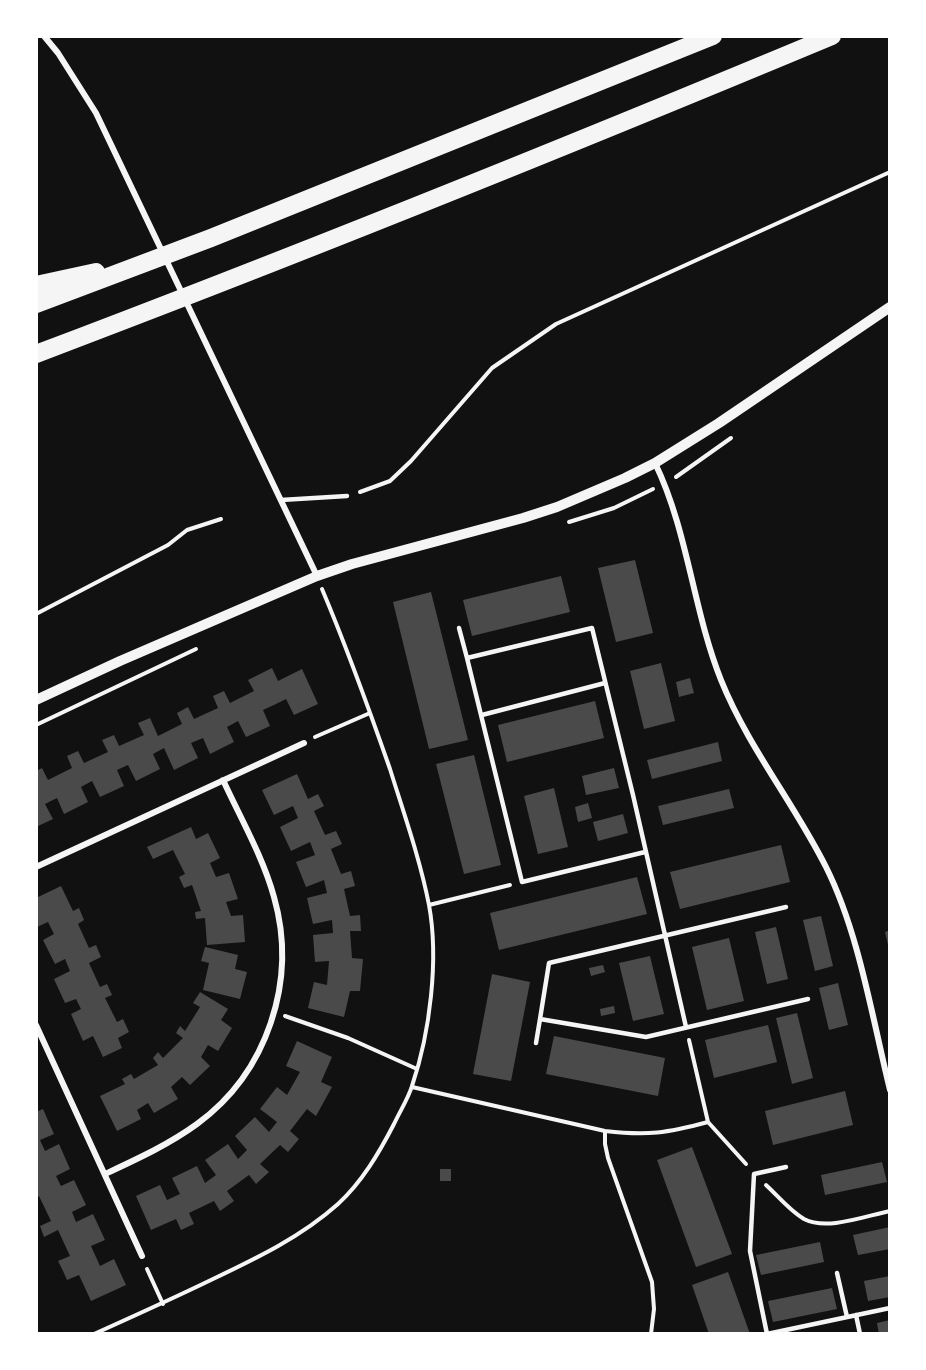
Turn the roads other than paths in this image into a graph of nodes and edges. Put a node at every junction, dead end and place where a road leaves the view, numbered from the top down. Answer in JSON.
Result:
{"nodes":[{"id":1,"x":44,"y":36,"type":"edge"},
{"id":2,"x":713,"y":36,"type":"edge"},
{"id":3,"x":832,"y":36,"type":"edge"},
{"id":4,"x":155,"y":260,"type":"junction"},
{"id":5,"x":36,"y":285,"type":"edge"},
{"id":6,"x":36,"y":304,"type":"edge"},
{"id":7,"x":890,"y":307,"type":"edge"},
{"id":8,"x":36,"y":354,"type":"edge"},
{"id":9,"x":655,"y":463,"type":"junction"},
{"id":10,"x":347,"y":496,"type":"road end"},
{"id":11,"x":281,"y":500,"type":"junction"},
{"id":12,"x":317,"y":576,"type":"junction"},
{"id":13,"x":459,"y":628,"type":"dead end"},
{"id":14,"x":467,"y":658,"type":"junction"},
{"id":15,"x":605,"y":683,"type":"junction"},
{"id":16,"x":36,"y":700,"type":"edge"},
{"id":17,"x":482,"y":716,"type":"junction"},
{"id":18,"x":304,"y":743,"type":"road end"},
{"id":19,"x":223,"y":780,"type":"junction"},
{"id":20,"x":645,"y":852,"type":"junction"},
{"id":21,"x":36,"y":867,"type":"edge"},
{"id":22,"x":786,"y":908,"type":"dead end"},
{"id":23,"x":664,"y":937,"type":"junction"},
{"id":24,"x":808,"y":999,"type":"dead end"},
{"id":25,"x":540,"y":1019,"type":"junction"},
{"id":26,"x":36,"y":1024,"type":"edge"},
{"id":27,"x":686,"y":1028,"type":"junction"},
{"id":28,"x":536,"y":1043,"type":"dead end"},
{"id":29,"x":890,"y":1090,"type":"edge"},
{"id":30,"x":786,"y":1167,"type":"dead end"},
{"id":31,"x":105,"y":1174,"type":"junction"},
{"id":32,"x":142,"y":1256,"type":"road end"},
{"id":33,"x":837,"y":1273,"type":"dead end"},
{"id":34,"x":890,"y":1308,"type":"edge"},
{"id":35,"x":856,"y":1315,"type":"junction"},
{"id":36,"x":847,"y":1317,"type":"junction"},
{"id":37,"x":767,"y":1334,"type":"edge"},
{"id":38,"x":860,"y":1334,"type":"edge"}],
"edges":[{"from":1,"to":11,"type":"street"},
{"from":2,"to":4,"type":"highway"},
{"from":3,"to":8,"type":"highway"},
{"from":4,"to":5,"type":"highway"},
{"from":4,"to":6,"type":"highway"},
{"from":7,"to":9,"type":"street"},
{"from":9,"to":12,"type":"street"},
{"from":9,"to":29,"type":"street"},
{"from":10,"to":11,"type":"lane"},
{"from":11,"to":12,"type":"street"},
{"from":12,"to":16,"type":"street"},
{"from":13,"to":14,"type":"lane"},
{"from":14,"to":15,"type":"lane"},
{"from":14,"to":17,"type":"lane"},
{"from":15,"to":17,"type":"lane"},
{"from":15,"to":20,"type":"lane"},
{"from":17,"to":20,"type":"lane"},
{"from":18,"to":19,"type":"street"},
{"from":19,"to":21,"type":"street"},
{"from":19,"to":31,"type":"street"},
{"from":20,"to":23,"type":"lane"},
{"from":22,"to":23,"type":"lane"},
{"from":23,"to":25,"type":"lane"},
{"from":23,"to":27,"type":"lane"},
{"from":24,"to":27,"type":"lane"},
{"from":25,"to":27,"type":"lane"},
{"from":25,"to":28,"type":"lane"},
{"from":26,"to":31,"type":"street"},
{"from":30,"to":37,"type":"lane"},
{"from":31,"to":32,"type":"street"},
{"from":33,"to":36,"type":"lane"},
{"from":34,"to":35,"type":"lane"},
{"from":35,"to":36,"type":"lane"},
{"from":35,"to":38,"type":"lane"},
{"from":36,"to":37,"type":"lane"}]}
